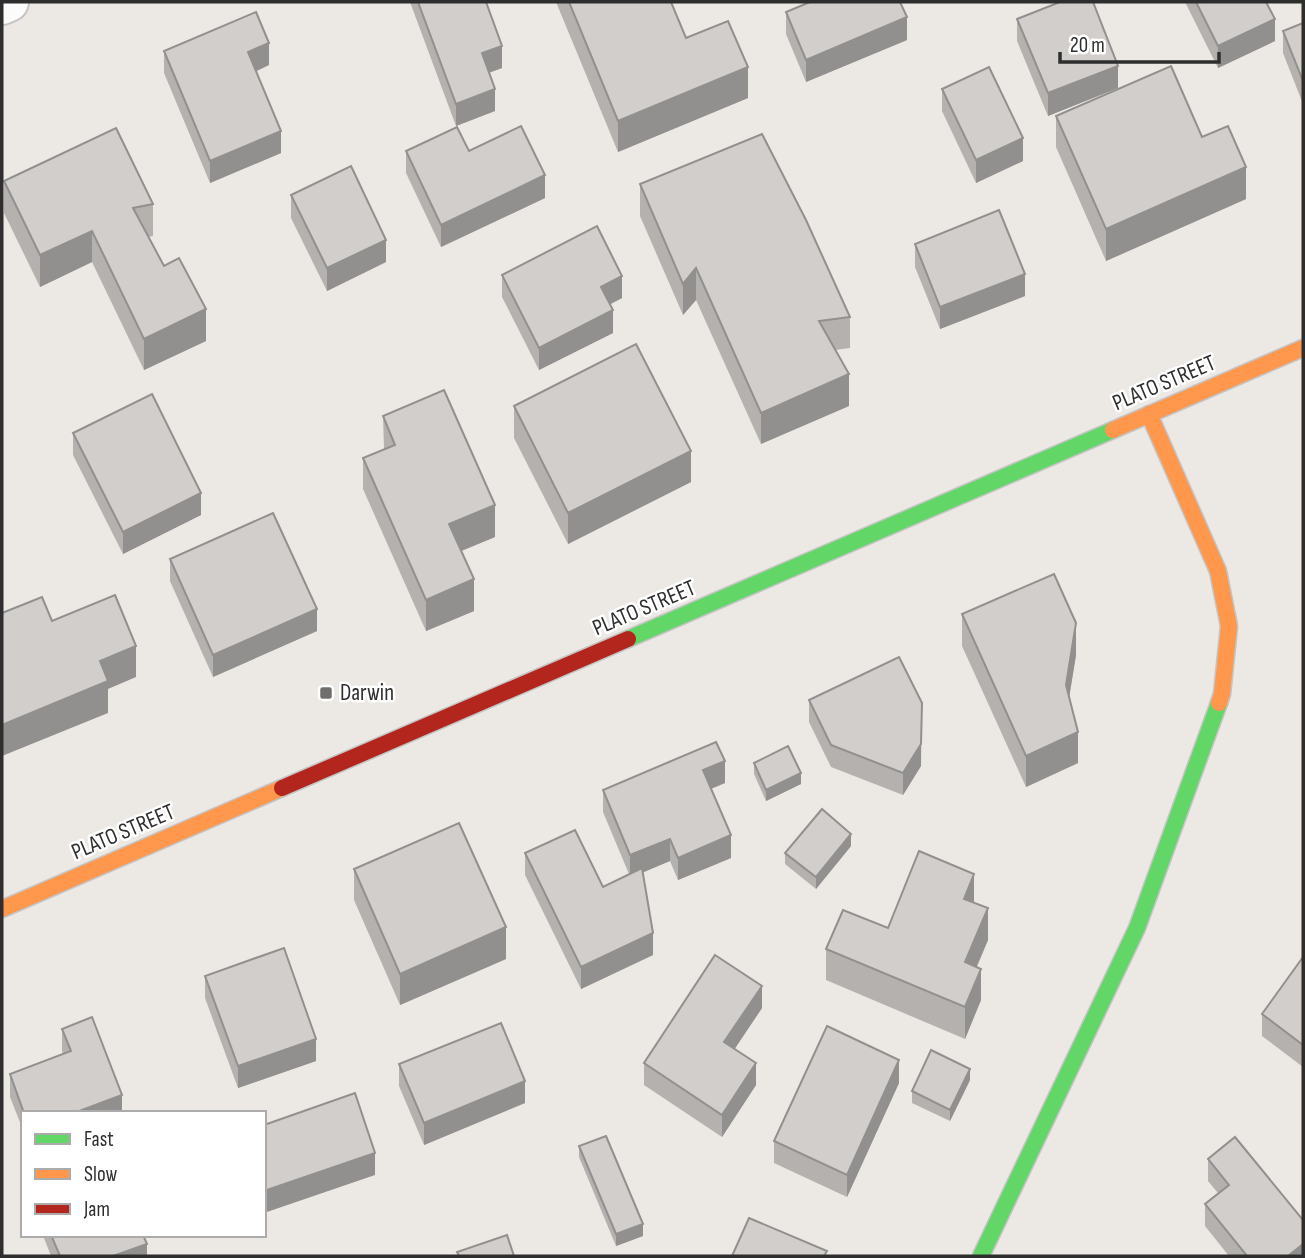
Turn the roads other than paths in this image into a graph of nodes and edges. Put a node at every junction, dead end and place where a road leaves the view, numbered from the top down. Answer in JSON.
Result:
{"nodes":[{"id":1,"x":9,"y":2,"type":"edge"},
{"id":2,"x":2,"y":5,"type":"edge"},
{"id":3,"x":1303,"y":348,"type":"edge"},
{"id":4,"x":1149,"y":414,"type":"junction"},
{"id":5,"x":2,"y":909,"type":"edge"},
{"id":6,"x":981,"y":1256,"type":"edge"}],
"edges":[{"from":1,"to":2,"type":"street"},
{"from":3,"to":4,"type":"street","name":"PLATO STREET"},
{"from":4,"to":5,"type":"street","name":"PLATO STREET"},
{"from":4,"to":6,"type":"street"}]}
